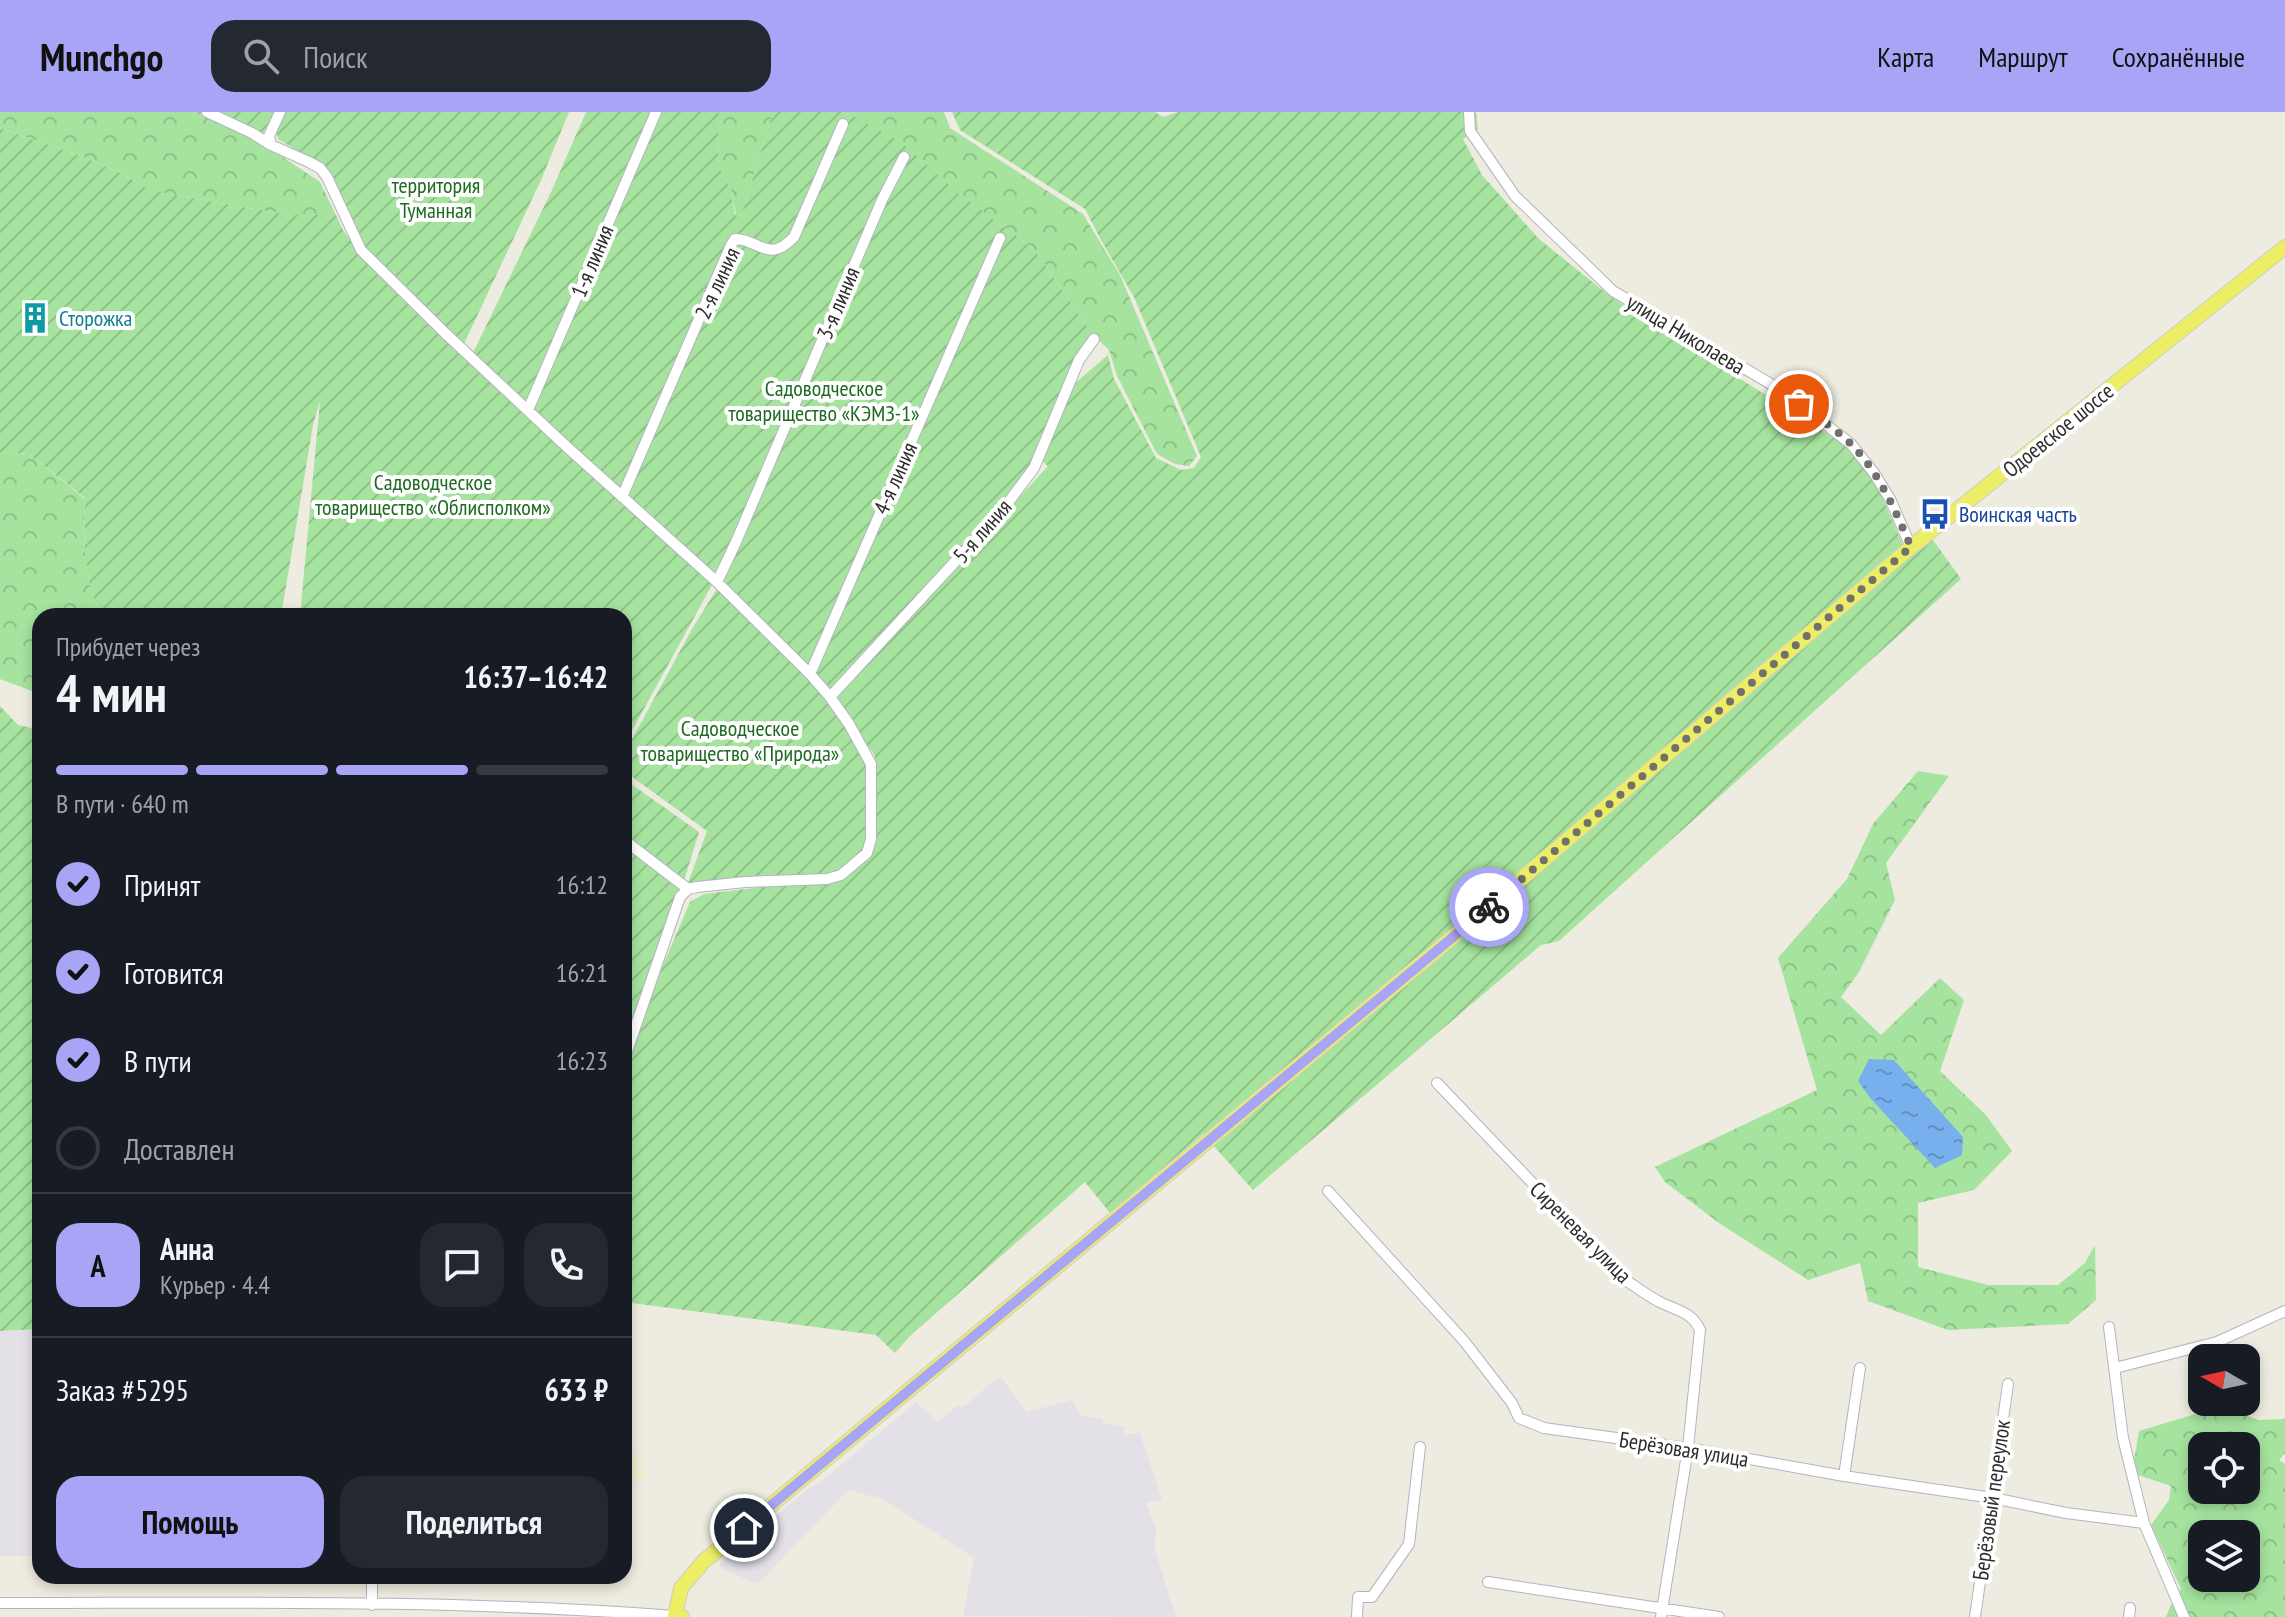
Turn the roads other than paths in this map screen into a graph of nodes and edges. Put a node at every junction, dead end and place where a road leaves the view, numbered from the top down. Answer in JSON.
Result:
{"nodes":[{"id":1,"x":207,"y":112,"type":"edge"},
{"id":2,"x":280,"y":112,"type":"edge"},
{"id":3,"x":656,"y":112,"type":"edge"},
{"id":4,"x":1469,"y":112,"type":"edge"},
{"id":5,"x":843,"y":124,"type":"dead end"},
{"id":6,"x":271,"y":145,"type":"junction"},
{"id":7,"x":904,"y":157,"type":"dead end"},
{"id":8,"x":1000,"y":238,"type":"dead end"},
{"id":9,"x":2285,"y":247,"type":"edge"},
{"id":10,"x":1094,"y":339,"type":"dead end"},
{"id":11,"x":528,"y":410,"type":"junction"},
{"id":12,"x":622,"y":497,"type":"junction"},
{"id":13,"x":1911,"y":547,"type":"junction"},
{"id":14,"x":717,"y":582,"type":"junction"},
{"id":15,"x":810,"y":674,"type":"junction"},
{"id":16,"x":830,"y":697,"type":"junction"},
{"id":17,"x":632,"y":846,"type":"edge"},
{"id":18,"x":688,"y":889,"type":"junction"},
{"id":19,"x":632,"y":1037,"type":"edge"},
{"id":20,"x":1437,"y":1083,"type":"dead end"},
{"id":21,"x":1328,"y":1191,"type":"dead end"},
{"id":22,"x":2285,"y":1311,"type":"edge"},
{"id":23,"x":2109,"y":1327,"type":"dead end"},
{"id":24,"x":1860,"y":1368,"type":"dead end"},
{"id":25,"x":2115,"y":1368,"type":"junction"},
{"id":26,"x":2008,"y":1384,"type":"dead end"},
{"id":27,"x":1420,"y":1447,"type":"dead end"},
{"id":28,"x":1688,"y":1448,"type":"junction"},
{"id":29,"x":1844,"y":1476,"type":"junction"},
{"id":30,"x":1993,"y":1498,"type":"junction"},
{"id":31,"x":2144,"y":1523,"type":"junction"},
{"id":32,"x":1488,"y":1582,"type":"dead end"},
{"id":33,"x":372,"y":1584,"type":"edge"},
{"id":34,"x":0,"y":1603,"type":"edge"},
{"id":35,"x":372,"y":1605,"type":"junction"},
{"id":36,"x":1661,"y":1613,"type":"edge"},
{"id":37,"x":679,"y":1616,"type":"edge"},
{"id":38,"x":1357,"y":1617,"type":"edge"},
{"id":39,"x":1719,"y":1617,"type":"edge"},
{"id":40,"x":1975,"y":1617,"type":"edge"},
{"id":41,"x":2184,"y":1617,"type":"edge"}],
"edges":[{"from":1,"to":6,"type":"street"},
{"from":2,"to":6,"type":"street"},
{"from":3,"to":11,"type":"street","name":"1-я линия"},
{"from":4,"to":13,"type":"street","name":"улица Николаева"},
{"from":5,"to":12,"type":"street","name":"2-я линия"},
{"from":6,"to":11,"type":"street"},
{"from":7,"to":14,"type":"street","name":"3-я линия"},
{"from":8,"to":15,"type":"street","name":"4-я линия"},
{"from":9,"to":13,"type":"main road","name":"Одоевское шоссе"},
{"from":10,"to":16,"type":"street","name":"5-я линия"},
{"from":11,"to":12,"type":"street"},
{"from":12,"to":14,"type":"street"},
{"from":13,"to":37,"type":"main road","name":"Одоевское шоссе"},
{"from":14,"to":15,"type":"street"},
{"from":15,"to":16,"type":"street"},
{"from":16,"to":18,"type":"street"},
{"from":17,"to":18,"type":"street"},
{"from":18,"to":19,"type":"street"},
{"from":20,"to":28,"type":"street","name":"Сиреневая улица"},
{"from":21,"to":28,"type":"street","name":"Берёзовая улица"},
{"from":22,"to":25,"type":"street"},
{"from":23,"to":25,"type":"street"},
{"from":24,"to":29,"type":"street"},
{"from":25,"to":31,"type":"street"},
{"from":26,"to":30,"type":"street","name":"Берёзовый переулок"},
{"from":27,"to":38,"type":"street"},
{"from":28,"to":29,"type":"street","name":"Берёзовая улица"},
{"from":28,"to":36,"type":"street","name":"Сиреневая улица"},
{"from":29,"to":30,"type":"street","name":"Берёзовая улица"},
{"from":30,"to":31,"type":"street","name":"Берёзовая улица"},
{"from":30,"to":40,"type":"street","name":"Берёзовый переулок"},
{"from":31,"to":41,"type":"street"},
{"from":32,"to":36,"type":"street"},
{"from":33,"to":35,"type":"street"},
{"from":34,"to":35,"type":"street"},
{"from":35,"to":37,"type":"street"},
{"from":36,"to":39,"type":"street"}]}
